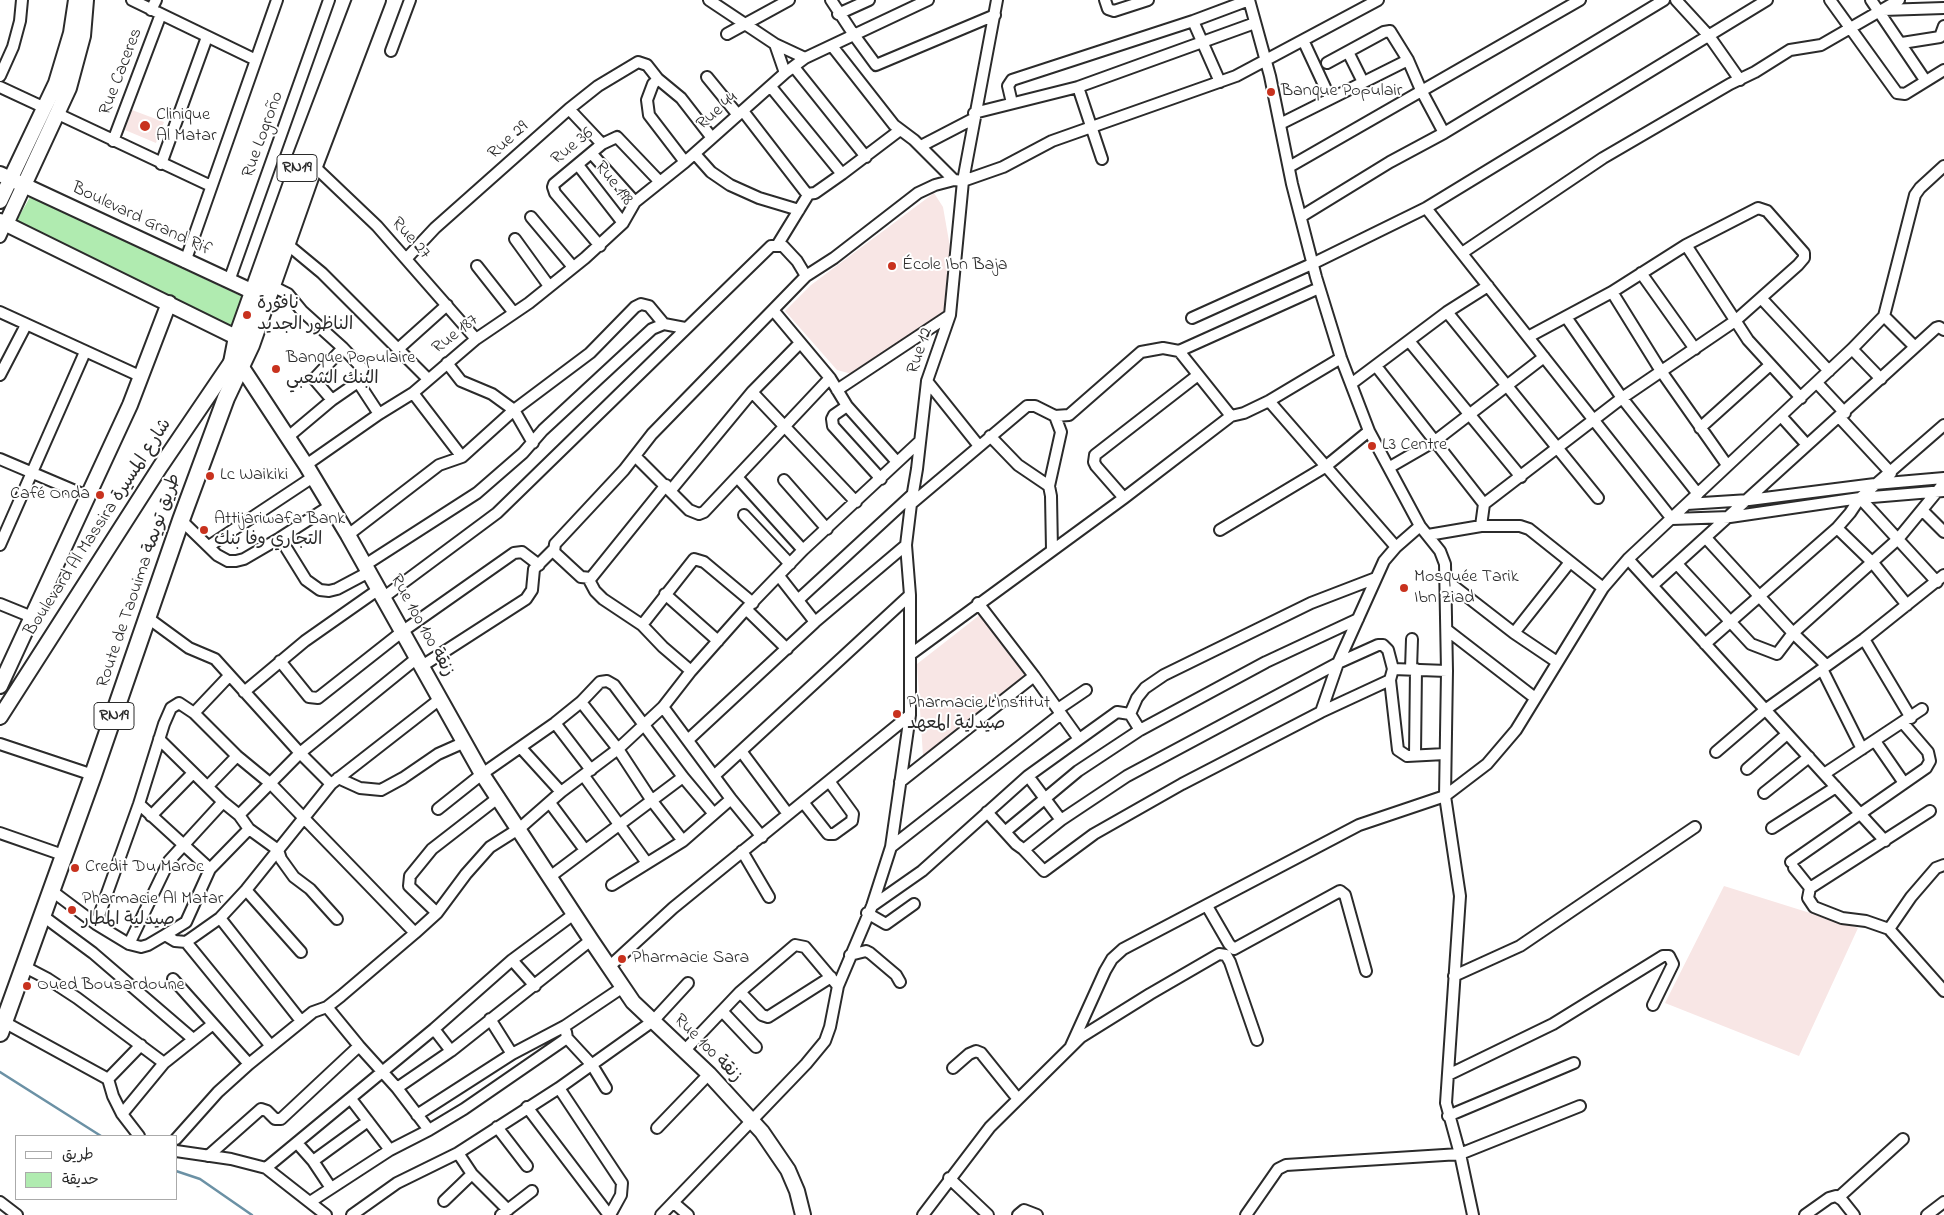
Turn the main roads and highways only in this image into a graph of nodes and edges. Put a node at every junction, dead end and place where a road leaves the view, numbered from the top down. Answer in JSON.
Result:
{"nodes":[{"id":1,"x":361,"y":0,"type":"edge"},
{"id":2,"x":377,"y":0,"type":"edge"},
{"id":3,"x":264,"y":292,"type":"junction"},
{"id":4,"x":5,"y":1000,"type":"edge"},
{"id":5,"x":2,"y":1028,"type":"edge"}],
"edges":[{"from":1,"to":3,"type":"main road","number":"RN19"},
{"from":2,"to":3,"type":"main road","number":"RN19"},
{"from":3,"to":4,"type":"main road","name":"Route de Taouima طريق تويمة","number":"RN19"},
{"from":4,"to":5,"type":"main road","name":"Route de Taouima طريق تويمة","number":"RN19"}]}
